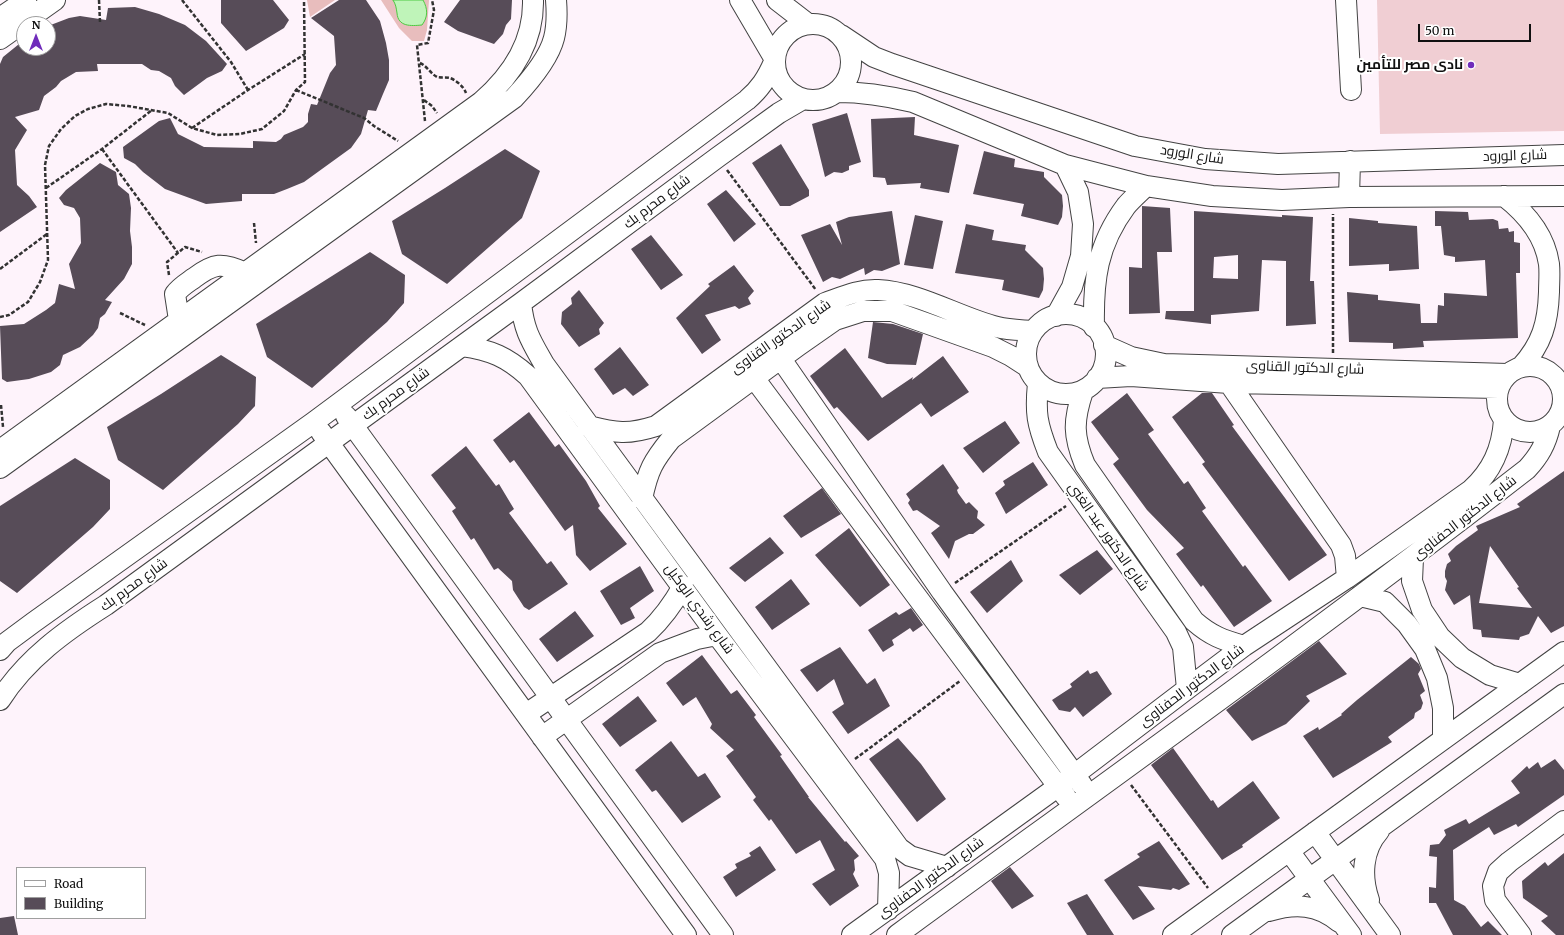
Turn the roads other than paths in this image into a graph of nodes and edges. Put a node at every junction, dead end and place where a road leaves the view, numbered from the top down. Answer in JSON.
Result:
{"nodes":[{"id":1,"x":26,"y":0,"type":"edge"},
{"id":2,"x":55,"y":0,"type":"edge"},
{"id":3,"x":740,"y":0,"type":"edge"},
{"id":4,"x":777,"y":0,"type":"edge"},
{"id":5,"x":1346,"y":0,"type":"edge"},
{"id":6,"x":533,"y":5,"type":"edge"},
{"id":7,"x":557,"y":5,"type":"edge"},
{"id":8,"x":0,"y":18,"type":"edge"},
{"id":9,"x":808,"y":24,"type":"junction"},
{"id":10,"x":528,"y":34,"type":"junction"},
{"id":11,"x":841,"y":35,"type":"junction"},
{"id":12,"x":0,"y":39,"type":"edge"},
{"id":13,"x":554,"y":39,"type":"junction"},
{"id":14,"x":774,"y":60,"type":"junction"},
{"id":15,"x":1351,"y":90,"type":"dead end"},
{"id":16,"x":837,"y":92,"type":"junction"},
{"id":17,"x":803,"y":99,"type":"junction"},
{"id":18,"x":1564,"y":155,"type":"edge"},
{"id":19,"x":1350,"y":161,"type":"junction"},
{"id":20,"x":1065,"y":165,"type":"junction"},
{"id":21,"x":1146,"y":186,"type":"junction"},
{"id":22,"x":1504,"y":196,"type":"junction"},
{"id":23,"x":1564,"y":196,"type":"edge"},
{"id":24,"x":1341,"y":197,"type":"junction"},
{"id":25,"x":246,"y":273,"type":"junction"},
{"id":26,"x":521,"y":303,"type":"junction"},
{"id":27,"x":1056,"y":316,"type":"junction"},
{"id":28,"x":180,"y":320,"type":"junction"},
{"id":29,"x":1094,"y":327,"type":"junction"},
{"id":30,"x":1033,"y":331,"type":"junction"},
{"id":31,"x":792,"y":338,"type":"junction"},
{"id":32,"x":1104,"y":345,"type":"junction"},
{"id":33,"x":462,"y":346,"type":"junction"},
{"id":34,"x":780,"y":359,"type":"junction"},
{"id":35,"x":544,"y":364,"type":"junction"},
{"id":36,"x":1033,"y":375,"type":"junction"},
{"id":37,"x":528,"y":376,"type":"junction"},
{"id":38,"x":1509,"y":377,"type":"junction"},
{"id":39,"x":754,"y":378,"type":"junction"},
{"id":40,"x":1090,"y":384,"type":"junction"},
{"id":41,"x":1229,"y":384,"type":"junction"},
{"id":42,"x":1563,"y":390,"type":"edge"},
{"id":43,"x":337,"y":405,"type":"junction"},
{"id":44,"x":1504,"y":420,"type":"junction"},
{"id":45,"x":314,"y":422,"type":"junction"},
{"id":46,"x":353,"y":425,"type":"junction"},
{"id":47,"x":588,"y":426,"type":"junction"},
{"id":48,"x":1550,"y":426,"type":"junction"},
{"id":49,"x":328,"y":444,"type":"junction"},
{"id":50,"x":0,"y":450,"type":"edge"},
{"id":51,"x":0,"y":468,"type":"edge"},
{"id":52,"x":642,"y":499,"type":"junction"},
{"id":53,"x":1413,"y":558,"type":"junction"},
{"id":54,"x":1347,"y":578,"type":"junction"},
{"id":55,"x":682,"y":586,"type":"junction"},
{"id":56,"x":1360,"y":596,"type":"junction"},
{"id":57,"x":717,"y":635,"type":"junction"},
{"id":58,"x":1244,"y":646,"type":"junction"},
{"id":59,"x":0,"y":650,"type":"edge"},
{"id":60,"x":1564,"y":652,"type":"edge"},
{"id":61,"x":1228,"y":658,"type":"junction"},
{"id":62,"x":1246,"y":682,"type":"junction"},
{"id":63,"x":1520,"y":684,"type":"junction"},
{"id":64,"x":1187,"y":689,"type":"junction"},
{"id":65,"x":551,"y":697,"type":"junction"},
{"id":66,"x":1563,"y":697,"type":"edge"},
{"id":67,"x":0,"y":700,"type":"edge"},
{"id":68,"x":526,"y":714,"type":"junction"},
{"id":69,"x":567,"y":720,"type":"junction"},
{"id":70,"x":542,"y":737,"type":"junction"},
{"id":71,"x":1443,"y":739,"type":"junction"},
{"id":72,"x":1074,"y":775,"type":"junction"},
{"id":73,"x":1059,"y":787,"type":"junction"},
{"id":74,"x":1081,"y":801,"type":"junction"},
{"id":75,"x":1564,"y":821,"type":"edge"},
{"id":76,"x":1388,"y":822,"type":"junction"},
{"id":77,"x":1316,"y":832,"type":"junction"},
{"id":78,"x":1289,"y":851,"type":"junction"},
{"id":79,"x":1336,"y":860,"type":"junction"},
{"id":80,"x":947,"y":867,"type":"junction"},
{"id":81,"x":1310,"y":879,"type":"junction"},
{"id":82,"x":888,"y":910,"type":"junction"},
{"id":83,"x":1372,"y":910,"type":"junction"},
{"id":84,"x":1264,"y":912,"type":"junction"},
{"id":85,"x":1349,"y":932,"type":"edge"},
{"id":86,"x":686,"y":935,"type":"edge"},
{"id":87,"x":723,"y":935,"type":"edge"},
{"id":88,"x":852,"y":935,"type":"edge"},
{"id":89,"x":897,"y":935,"type":"edge"},
{"id":90,"x":1173,"y":935,"type":"edge"},
{"id":91,"x":1232,"y":935,"type":"edge"},
{"id":92,"x":1390,"y":935,"type":"edge"},
{"id":93,"x":1521,"y":935,"type":"edge"}],
"edges":[{"from":1,"to":8,"type":"street"},
{"from":2,"to":12,"type":"street"},
{"from":3,"to":14,"type":"street"},
{"from":4,"to":9,"type":"street"},
{"from":5,"to":15,"type":"street"},
{"from":6,"to":7,"type":"street"},
{"from":6,"to":10,"type":"street"},
{"from":7,"to":13,"type":"street"},
{"from":9,"to":11,"type":"street"},
{"from":9,"to":14,"type":"street"},
{"from":10,"to":13,"type":"street"},
{"from":10,"to":25,"type":"street"},
{"from":11,"to":16,"type":"street"},
{"from":11,"to":19,"type":"street","name":"شارع الورود"},
{"from":13,"to":51,"type":"street"},
{"from":14,"to":17,"type":"street"},
{"from":14,"to":43,"type":"street","name":"شارع محرم بك"},
{"from":16,"to":17,"type":"street"},
{"from":16,"to":20,"type":"street"},
{"from":17,"to":26,"type":"street","name":"شارع محرم بك"},
{"from":18,"to":19,"type":"street","name":"شارع الورود"},
{"from":19,"to":24,"type":"street"},
{"from":20,"to":21,"type":"street"},
{"from":20,"to":27,"type":"street"},
{"from":21,"to":24,"type":"street"},
{"from":21,"to":29,"type":"street"},
{"from":22,"to":23,"type":"street"},
{"from":22,"to":24,"type":"street"},
{"from":22,"to":38,"type":"street"},
{"from":25,"to":28,"type":"street"},
{"from":25,"to":28,"type":"street"},
{"from":26,"to":33,"type":"street","name":"شارع محرم بك"},
{"from":26,"to":35,"type":"street","name":"شارع رشدي الوكيل"},
{"from":27,"to":29,"type":"street"},
{"from":27,"to":30,"type":"street"},
{"from":28,"to":50,"type":"street"},
{"from":29,"to":32,"type":"street"},
{"from":30,"to":31,"type":"street","name":"شارع الدكتور القناوى"},
{"from":30,"to":36,"type":"street"},
{"from":31,"to":34,"type":"street","name":"شارع الدكتور القناوى"},
{"from":31,"to":36,"type":"street","name":"شارع الدكتور القناوى"},
{"from":31,"to":47,"type":"street","name":"شارع الدكتور القناوى"},
{"from":32,"to":38,"type":"street","name":"شارع الدكتور القناوى"},
{"from":32,"to":40,"type":"street"},
{"from":33,"to":37,"type":"street","name":"شارع رشدي الوكيل"},
{"from":33,"to":46,"type":"street","name":"شارع محرم بك"},
{"from":34,"to":39,"type":"street","name":"شارع الدكتور القناوى"},
{"from":34,"to":72,"type":"street"},
{"from":35,"to":37,"type":"street"},
{"from":35,"to":47,"type":"street","name":"شارع رشدي الوكيل"},
{"from":36,"to":40,"type":"street"},
{"from":36,"to":64,"type":"street","name":"شارع الدكتور عبد الغني"},
{"from":37,"to":55,"type":"street","name":"شارع رشدي الوكيل"},
{"from":38,"to":41,"type":"street","name":"شارع الدكتور القناوى"},
{"from":38,"to":42,"type":"street"},
{"from":38,"to":44,"type":"street"},
{"from":39,"to":52,"type":"street","name":"شارع الدكتور القناوى"},
{"from":39,"to":73,"type":"street"},
{"from":40,"to":41,"type":"street","name":"شارع الدكتور القناوى"},
{"from":40,"to":58,"type":"street","name":"شارع الدكتور عبد الغني"},
{"from":41,"to":54,"type":"street"},
{"from":42,"to":48,"type":"street"},
{"from":43,"to":45,"type":"street","name":"شارع محرم بك"},
{"from":43,"to":46,"type":"street"},
{"from":44,"to":48,"type":"street"},
{"from":44,"to":54,"type":"street","name":"شارع الدكتور الحفناوى"},
{"from":45,"to":49,"type":"street"},
{"from":45,"to":59,"type":"street","name":"شارع محرم بك"},
{"from":46,"to":49,"type":"street","name":"شارع محرم بك"},
{"from":46,"to":65,"type":"street"},
{"from":47,"to":52,"type":"street","name":"شارع رشدي الوكيل"},
{"from":48,"to":53,"type":"street","name":"شارع الدكتور الحفناوى"},
{"from":49,"to":67,"type":"street","name":"شارع محرم بك"},
{"from":49,"to":68,"type":"street"},
{"from":52,"to":80,"type":"street","name":"شارع رشدي الوكيل"},
{"from":53,"to":56,"type":"street","name":"شارع الدكتور الحفناوى"},
{"from":53,"to":63,"type":"street"},
{"from":54,"to":58,"type":"street","name":"شارع الدكتور الحفناوى"},
{"from":55,"to":57,"type":"street","name":"شارع رشدي الوكيل"},
{"from":55,"to":65,"type":"street"},
{"from":56,"to":62,"type":"street","name":"شارع الدكتور الحفناوى"},
{"from":56,"to":71,"type":"street"},
{"from":57,"to":69,"type":"street"},
{"from":57,"to":82,"type":"street","name":"شارع رشدي الوكيل"},
{"from":58,"to":61,"type":"street","name":"شارع الدكتور الحفناوى"},
{"from":60,"to":63,"type":"street"},
{"from":61,"to":62,"type":"street"},
{"from":61,"to":64,"type":"street","name":"شارع الدكتور الحفناوى"},
{"from":62,"to":74,"type":"street","name":"شارع الدكتور الحفناوى"},
{"from":63,"to":71,"type":"street"},
{"from":64,"to":72,"type":"street","name":"شارع الدكتور الحفناوى"},
{"from":65,"to":68,"type":"street"},
{"from":65,"to":69,"type":"street"},
{"from":66,"to":76,"type":"street"},
{"from":68,"to":70,"type":"street"},
{"from":69,"to":70,"type":"street"},
{"from":69,"to":87,"type":"street"},
{"from":70,"to":86,"type":"street"},
{"from":71,"to":77,"type":"street"},
{"from":72,"to":73,"type":"street","name":"شارع الدكتور الحفناوى"},
{"from":72,"to":74,"type":"street"},
{"from":73,"to":74,"type":"street"},
{"from":73,"to":80,"type":"street","name":"شارع الدكتور الحفناوى"},
{"from":74,"to":89,"type":"street","name":"شارع الدكتور الحفناوى"},
{"from":75,"to":93,"type":"street"},
{"from":76,"to":79,"type":"street"},
{"from":76,"to":83,"type":"street"},
{"from":77,"to":78,"type":"street"},
{"from":77,"to":79,"type":"street"},
{"from":78,"to":81,"type":"street"},
{"from":78,"to":90,"type":"street"},
{"from":79,"to":81,"type":"street"},
{"from":79,"to":83,"type":"street"},
{"from":80,"to":82,"type":"street","name":"شارع الدكتور الحفناوى"},
{"from":81,"to":84,"type":"street"},
{"from":81,"to":85,"type":"street"},
{"from":82,"to":88,"type":"street","name":"شارع الدكتور الحفناوى"},
{"from":83,"to":92,"type":"street"},
{"from":84,"to":85,"type":"street"},
{"from":84,"to":91,"type":"street"}]}
